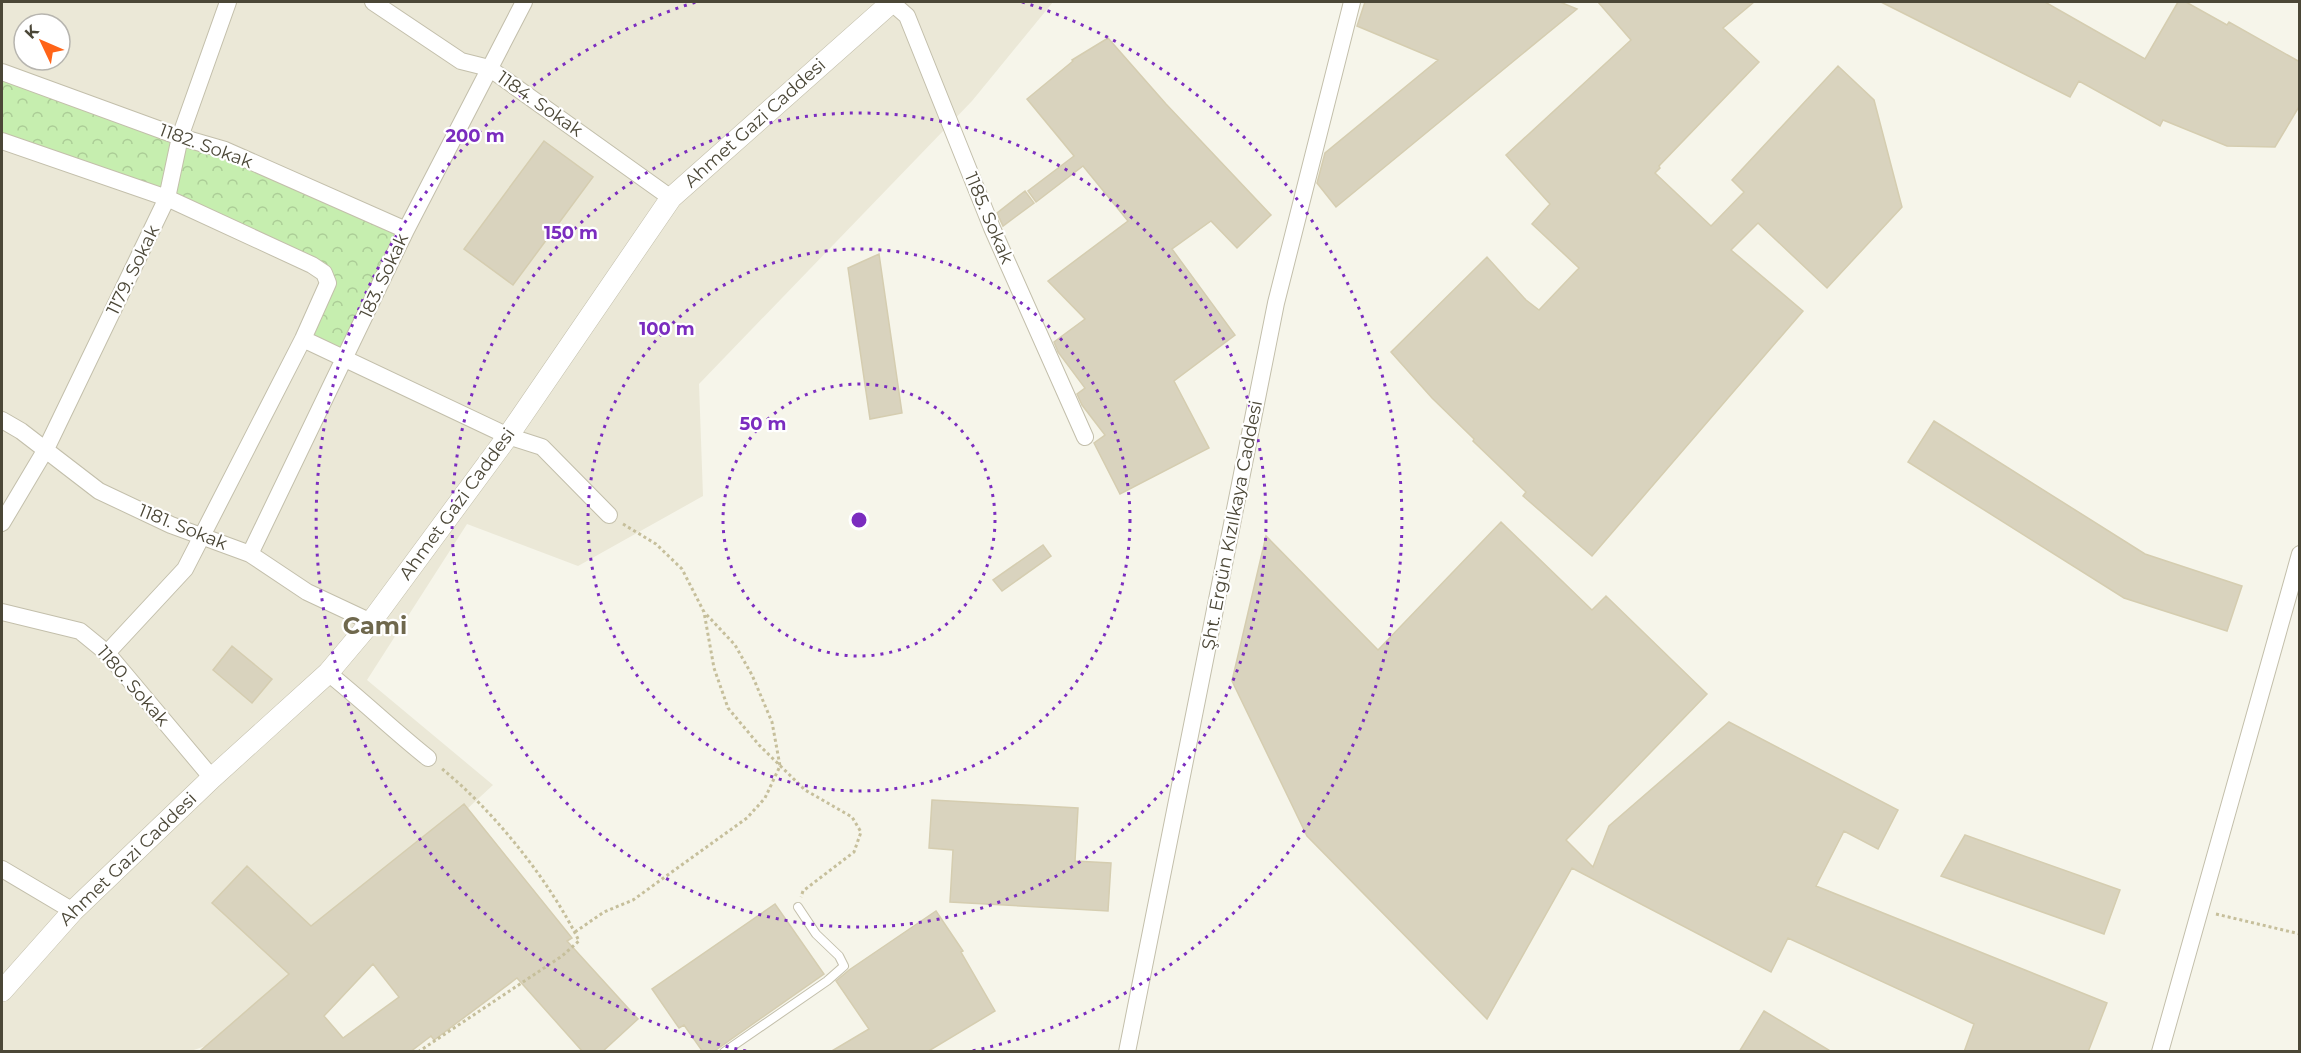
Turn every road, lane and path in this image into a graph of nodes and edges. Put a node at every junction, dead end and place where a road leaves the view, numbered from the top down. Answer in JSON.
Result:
{"nodes":[{"id":1,"x":228,"y":2,"type":"edge"},
{"id":2,"x":373,"y":2,"type":"edge"},
{"id":3,"x":524,"y":2,"type":"edge"},
{"id":4,"x":891,"y":2,"type":"edge"},
{"id":5,"x":1352,"y":2,"type":"edge"},
{"id":6,"x":489,"y":68,"type":"junction"},
{"id":7,"x":2,"y":72,"type":"edge"},
{"id":8,"x":180,"y":137,"type":"junction"},
{"id":9,"x":2,"y":141,"type":"edge"},
{"id":10,"x":167,"y":198,"type":"junction"},
{"id":11,"x":671,"y":198,"type":"junction"},
{"id":12,"x":406,"y":230,"type":"junction"},
{"id":13,"x":303,"y":339,"type":"junction"},
{"id":14,"x":345,"y":360,"type":"junction"},
{"id":15,"x":2,"y":420,"type":"edge"},
{"id":16,"x":508,"y":436,"type":"junction"},
{"id":17,"x":1085,"y":437,"type":"dead end"},
{"id":18,"x":46,"y":450,"type":"junction"},
{"id":19,"x":609,"y":516,"type":"joint"},
{"id":20,"x":2,"y":523,"type":"edge"},
{"id":21,"x":202,"y":535,"type":"junction"},
{"id":22,"x":250,"y":554,"type":"junction"},
{"id":23,"x":2300,"y":554,"type":"edge"},
{"id":24,"x":2,"y":612,"type":"edge"},
{"id":25,"x":704,"y":612,"type":"junction"},
{"id":26,"x":371,"y":622,"type":"junction"},
{"id":27,"x":107,"y":653,"type":"junction"},
{"id":28,"x":328,"y":673,"type":"junction"},
{"id":29,"x":428,"y":758,"type":"joint"},
{"id":30,"x":780,"y":766,"type":"junction"},
{"id":31,"x":212,"y":778,"type":"junction"},
{"id":32,"x":2,"y":869,"type":"edge"},
{"id":33,"x":798,"y":907,"type":"joint"},
{"id":34,"x":2199,"y":910,"type":"junction"},
{"id":35,"x":73,"y":911,"type":"junction"},
{"id":36,"x":575,"y":932,"type":"junction"},
{"id":37,"x":2300,"y":934,"type":"edge"},
{"id":38,"x":2,"y":991,"type":"edge"},
{"id":39,"x":418,"y":1052,"type":"edge"},
{"id":40,"x":724,"y":1052,"type":"edge"},
{"id":41,"x":1127,"y":1052,"type":"edge"},
{"id":42,"x":2160,"y":1052,"type":"edge"}],
"edges":[{"from":1,"to":8,"type":"street","name":"1179. Sokak"},
{"from":2,"to":6,"type":"street","name":"1184. Sokak"},
{"from":3,"to":6,"type":"street","name":"183. Sokak"},
{"from":4,"to":11,"type":"street","name":"Ahmet Gazi Caddesi"},
{"from":4,"to":17,"type":"street","name":"1185. Sokak"},
{"from":5,"to":41,"type":"street","name":"Şht. Ergün Kızılkaya Caddesi"},
{"from":6,"to":11,"type":"street","name":"1184. Sokak"},
{"from":6,"to":12,"type":"street","name":"183. Sokak"},
{"from":7,"to":8,"type":"street","name":"1182. Sokak"},
{"from":8,"to":10,"type":"street","name":"1179. Sokak"},
{"from":8,"to":12,"type":"street","name":"1182. Sokak"},
{"from":9,"to":10,"type":"street"},
{"from":10,"to":13,"type":"street"},
{"from":10,"to":18,"type":"street","name":"1179. Sokak"},
{"from":11,"to":16,"type":"street","name":"Ahmet Gazi Caddesi"},
{"from":12,"to":14,"type":"street","name":"183. Sokak"},
{"from":13,"to":14,"type":"street"},
{"from":13,"to":21,"type":"street"},
{"from":14,"to":16,"type":"street"},
{"from":14,"to":22,"type":"street","name":"183. Sokak"},
{"from":15,"to":18,"type":"street","name":"1181. Sokak"},
{"from":16,"to":19,"type":"street"},
{"from":16,"to":26,"type":"street","name":"Ahmet Gazi Caddesi"},
{"from":18,"to":20,"type":"street","name":"1179. Sokak"},
{"from":18,"to":21,"type":"street","name":"1181. Sokak"},
{"from":19,"to":25,"type":"path"},
{"from":21,"to":22,"type":"street","name":"1181. Sokak"},
{"from":21,"to":27,"type":"street"},
{"from":22,"to":26,"type":"street","name":"1181. Sokak"},
{"from":23,"to":34,"type":"street"},
{"from":24,"to":27,"type":"street","name":"1180. Sokak"},
{"from":25,"to":30,"type":"path"},
{"from":25,"to":30,"type":"path"},
{"from":26,"to":28,"type":"street","name":"Ahmet Gazi Caddesi"},
{"from":27,"to":31,"type":"street","name":"1180. Sokak"},
{"from":28,"to":29,"type":"street"},
{"from":28,"to":31,"type":"street","name":"Ahmet Gazi Caddesi"},
{"from":29,"to":36,"type":"path"},
{"from":30,"to":33,"type":"path"},
{"from":30,"to":36,"type":"path"},
{"from":31,"to":35,"type":"street","name":"Ahmet Gazi Caddesi"},
{"from":32,"to":35,"type":"street"},
{"from":33,"to":40,"type":"lane"},
{"from":34,"to":37,"type":"path"},
{"from":34,"to":42,"type":"street"},
{"from":35,"to":38,"type":"street","name":"Ahmet Gazi Caddesi"},
{"from":36,"to":39,"type":"path"}]}
